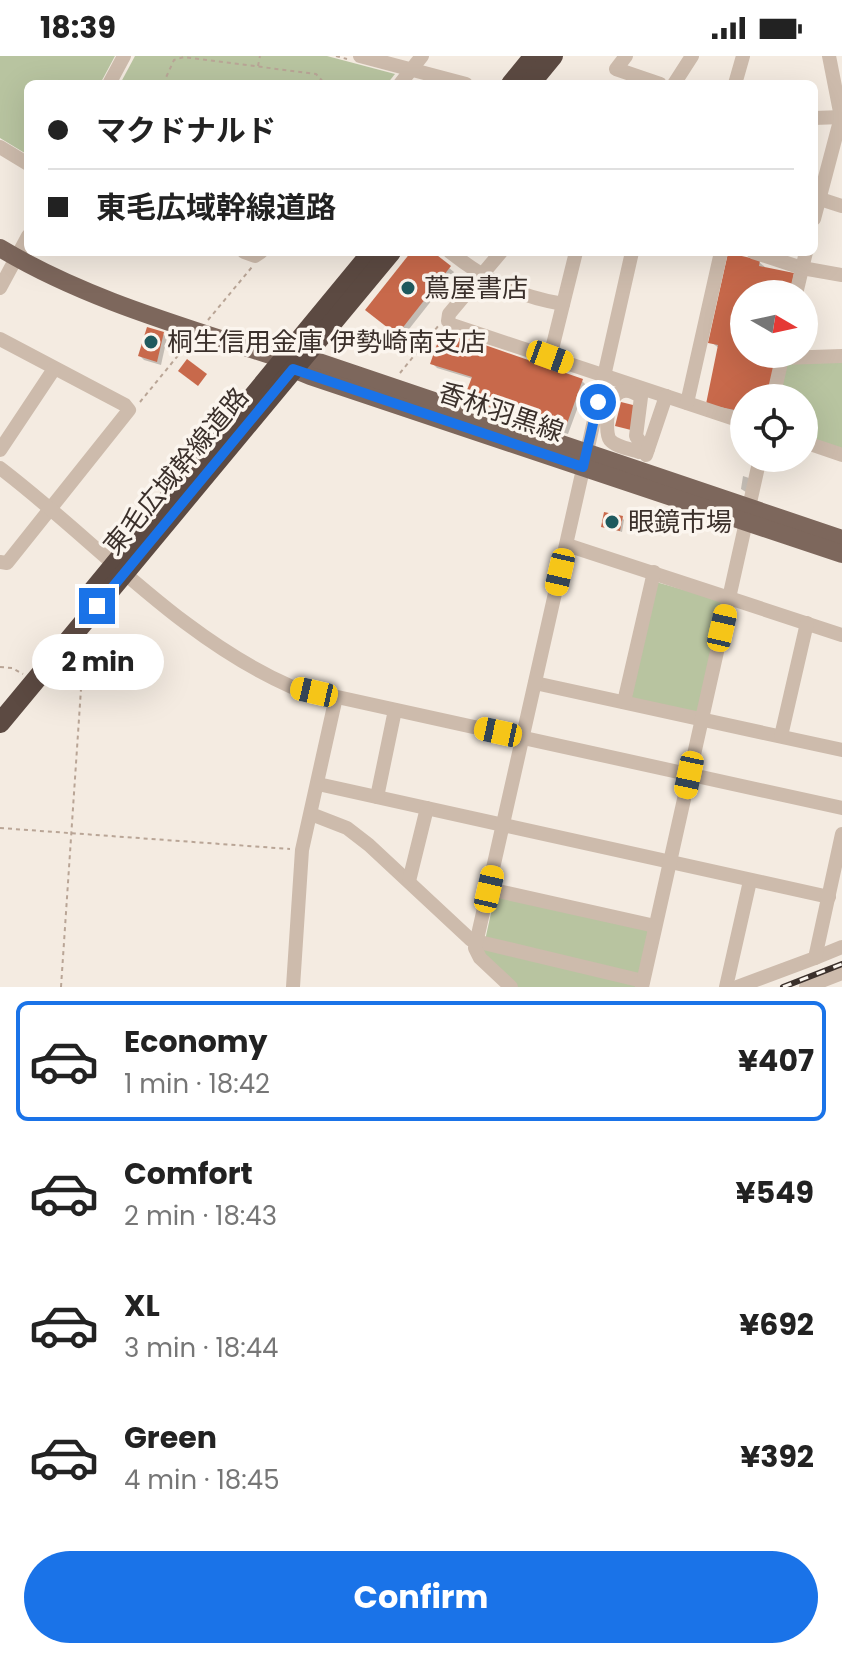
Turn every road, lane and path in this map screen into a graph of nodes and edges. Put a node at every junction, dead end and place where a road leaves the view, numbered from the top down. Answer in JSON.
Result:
{"nodes":[{"id":1,"x":124,"y":56,"type":"edge"},
{"id":2,"x":260,"y":56,"type":"edge"},
{"id":3,"x":360,"y":56,"type":"edge"},
{"id":4,"x":422,"y":56,"type":"edge"},
{"id":5,"x":534,"y":56,"type":"edge"},
{"id":6,"x":553,"y":56,"type":"edge"},
{"id":7,"x":626,"y":56,"type":"edge"},
{"id":8,"x":692,"y":56,"type":"edge"},
{"id":9,"x":743,"y":56,"type":"edge"},
{"id":10,"x":829,"y":56,"type":"edge"},
{"id":11,"x":258,"y":66,"type":"junction"},
{"id":12,"x":412,"y":70,"type":"junction"},
{"id":13,"x":111,"y":80,"type":"edge"},
{"id":14,"x":165,"y":80,"type":"edge"},
{"id":15,"x":321,"y":80,"type":"edge"},
{"id":16,"x":403,"y":80,"type":"edge"},
{"id":17,"x":451,"y":80,"type":"edge"},
{"id":18,"x":514,"y":80,"type":"edge"},
{"id":19,"x":533,"y":80,"type":"edge"},
{"id":20,"x":648,"y":80,"type":"edge"},
{"id":21,"x":677,"y":80,"type":"edge"},
{"id":22,"x":736,"y":80,"type":"edge"},
{"id":23,"x":841,"y":117,"type":"edge"},
{"id":24,"x":818,"y":118,"type":"edge"},
{"id":25,"x":0,"y":147,"type":"edge"},
{"id":26,"x":24,"y":162,"type":"edge"},
{"id":27,"x":818,"y":192,"type":"edge"},
{"id":28,"x":818,"y":199,"type":"edge"},
{"id":29,"x":842,"y":206,"type":"edge"},
{"id":30,"x":24,"y":239,"type":"edge"},
{"id":31,"x":8,"y":253,"type":"edge"},
{"id":32,"x":369,"y":256,"type":"edge"},
{"id":33,"x":387,"y":256,"type":"edge"},
{"id":34,"x":455,"y":256,"type":"edge"},
{"id":35,"x":498,"y":256,"type":"edge"},
{"id":36,"x":573,"y":256,"type":"edge"},
{"id":37,"x":631,"y":256,"type":"edge"},
{"id":38,"x":720,"y":256,"type":"edge"},
{"id":39,"x":765,"y":256,"type":"edge"},
{"id":40,"x":805,"y":256,"type":"edge"},
{"id":41,"x":258,"y":257,"type":"edge"},
{"id":42,"x":802,"y":268,"type":"junction"},
{"id":43,"x":842,"y":275,"type":"edge"},
{"id":44,"x":481,"y":276,"type":"junction"},
{"id":45,"x":799,"y":280,"type":"edge"},
{"id":46,"x":0,"y":288,"type":"edge"},
{"id":47,"x":563,"y":304,"type":"junction"},
{"id":48,"x":442,"y":322,"type":"dead end"},
{"id":49,"x":205,"y":323,"type":"dead end"},
{"id":50,"x":192,"y":338,"type":"dead end"},
{"id":51,"x":0,"y":339,"type":"edge"},
{"id":52,"x":818,"y":356,"type":"edge"},
{"id":53,"x":842,"y":356,"type":"edge"},
{"id":54,"x":550,"y":357,"type":"junction"},
{"id":55,"x":294,"y":361,"type":"junction"},
{"id":56,"x":54,"y":369,"type":"junction"},
{"id":57,"x":604,"y":376,"type":"junction"},
{"id":58,"x":396,"y":379,"type":"dead end"},
{"id":59,"x":666,"y":396,"type":"junction"},
{"id":60,"x":687,"y":403,"type":"junction"},
{"id":61,"x":135,"y":408,"type":"dead end"},
{"id":62,"x":730,"y":417,"type":"edge"},
{"id":63,"x":818,"y":447,"type":"edge"},
{"id":64,"x":0,"y":450,"type":"edge"},
{"id":65,"x":842,"y":455,"type":"edge"},
{"id":66,"x":585,"y":460,"type":"junction"},
{"id":67,"x":0,"y":468,"type":"edge"},
{"id":68,"x":642,"y":471,"type":"junction"},
{"id":69,"x":757,"y":472,"type":"edge"},
{"id":70,"x":51,"y":507,"type":"junction"},
{"id":71,"x":747,"y":514,"type":"junction"},
{"id":72,"x":842,"y":539,"type":"edge"},
{"id":73,"x":567,"y":545,"type":"junction"},
{"id":74,"x":842,"y":554,"type":"edge"},
{"id":75,"x":0,"y":562,"type":"edge"},
{"id":76,"x":120,"y":568,"type":"junction"},
{"id":77,"x":654,"y":572,"type":"junction"},
{"id":78,"x":729,"y":598,"type":"junction"},
{"id":79,"x":807,"y":623,"type":"junction"},
{"id":80,"x":842,"y":635,"type":"edge"},
{"id":81,"x":49,"y":663,"type":"junction"},
{"id":82,"x":0,"y":667,"type":"edge"},
{"id":83,"x":24,"y":675,"type":"junction"},
{"id":84,"x":535,"y":683,"type":"junction"},
{"id":85,"x":336,"y":697,"type":"junction"},
{"id":86,"x":624,"y":702,"type":"junction"},
{"id":87,"x":0,"y":703,"type":"edge"},
{"id":88,"x":395,"y":710,"type":"junction"},
{"id":89,"x":702,"y":720,"type":"junction"},
{"id":90,"x":0,"y":723,"type":"edge"},
{"id":91,"x":781,"y":736,"type":"junction"},
{"id":92,"x":524,"y":738,"type":"junction"},
{"id":93,"x":842,"y":750,"type":"edge"},
{"id":94,"x":689,"y":775,"type":"junction"},
{"id":95,"x":318,"y":784,"type":"junction"},
{"id":96,"x":377,"y":797,"type":"junction"},
{"id":97,"x":427,"y":808,"type":"junction"},
{"id":98,"x":842,"y":808,"type":"edge"},
{"id":99,"x":311,"y":814,"type":"junction"},
{"id":100,"x":503,"y":827,"type":"junction"},
{"id":101,"x":0,"y":828,"type":"edge"},
{"id":102,"x":71,"y":833,"type":"junction"},
{"id":103,"x":842,"y":834,"type":"edge"},
{"id":104,"x":302,"y":850,"type":"junction"},
{"id":105,"x":670,"y":863,"type":"junction"},
{"id":106,"x":409,"y":881,"type":"junction"},
{"id":107,"x":750,"y":881,"type":"junction"},
{"id":108,"x":489,"y":889,"type":"junction"},
{"id":109,"x":834,"y":891,"type":"edge"},
{"id":110,"x":655,"y":926,"type":"junction"},
{"id":111,"x":476,"y":943,"type":"junction"},
{"id":112,"x":842,"y":947,"type":"edge"},
{"id":113,"x":815,"y":958,"type":"junction"},
{"id":114,"x":842,"y":973,"type":"edge"},
{"id":115,"x":642,"y":984,"type":"edge"},
{"id":116,"x":61,"y":987,"type":"edge"},
{"id":117,"x":293,"y":987,"type":"edge"},
{"id":118,"x":511,"y":987,"type":"edge"},
{"id":119,"x":726,"y":987,"type":"edge"},
{"id":120,"x":737,"y":987,"type":"edge"},
{"id":121,"x":806,"y":987,"type":"edge"}],
"edges":[{"from":1,"to":13,"type":"street"},
{"from":2,"to":11,"type":"path"},
{"from":3,"to":12,"type":"street"},
{"from":4,"to":12,"type":"street"},
{"from":5,"to":18,"type":"highway"},
{"from":6,"to":19,"type":"highway"},
{"from":7,"to":20,"type":"street"},
{"from":8,"to":21,"type":"street"},
{"from":9,"to":22,"type":"street"},
{"from":10,"to":23,"type":"street"},
{"from":11,"to":14,"type":"path"},
{"from":11,"to":15,"type":"path"},
{"from":12,"to":16,"type":"street"},
{"from":12,"to":17,"type":"street"},
{"from":23,"to":24,"type":"street"},
{"from":23,"to":27,"type":"street"},
{"from":25,"to":26,"type":"street"},
{"from":28,"to":29,"type":"street"},
{"from":30,"to":31,"type":"street"},
{"from":31,"to":46,"type":"street"},
{"from":31,"to":55,"type":"main road","name":"香林羽黒線"},
{"from":32,"to":55,"type":"highway","name":"東毛広域幹線道路"},
{"from":33,"to":55,"type":"highway","name":"東毛広域幹線道路"},
{"from":34,"to":44,"type":"street"},
{"from":35,"to":44,"type":"street"},
{"from":36,"to":47,"type":"street"},
{"from":37,"to":57,"type":"street"},
{"from":38,"to":60,"type":"street"},
{"from":39,"to":42,"type":"street"},
{"from":40,"to":42,"type":"street"},
{"from":41,"to":49,"type":"path"},
{"from":42,"to":43,"type":"street"},
{"from":42,"to":45,"type":"street"},
{"from":44,"to":47,"type":"street"},
{"from":44,"to":54,"type":"street"},
{"from":47,"to":54,"type":"street"},
{"from":48,"to":58,"type":"path"},
{"from":50,"to":61,"type":"path"},
{"from":51,"to":56,"type":"street"},
{"from":52,"to":53,"type":"street"},
{"from":54,"to":57,"type":"street"},
{"from":55,"to":66,"type":"main road","name":"香林羽黒線"},
{"from":55,"to":76,"type":"highway","name":"東毛広域幹線道路"},
{"from":56,"to":64,"type":"street"},
{"from":56,"to":70,"type":"street"},
{"from":57,"to":59,"type":"street"},
{"from":57,"to":66,"type":"street"},
{"from":59,"to":60,"type":"street"},
{"from":59,"to":68,"type":"street"},
{"from":60,"to":62,"type":"street"},
{"from":63,"to":65,"type":"street"},
{"from":66,"to":68,"type":"main road","name":"香林羽黒線"},
{"from":66,"to":71,"type":"main road","name":"香林羽黒線"},
{"from":66,"to":73,"type":"street"},
{"from":67,"to":70,"type":"street"},
{"from":68,"to":71,"type":"main road","name":"香林羽黒線"},
{"from":69,"to":71,"type":"street"},
{"from":70,"to":75,"type":"street"},
{"from":70,"to":76,"type":"street"},
{"from":71,"to":72,"type":"main road","name":"香林羽黒線"},
{"from":71,"to":74,"type":"main road","name":"香林羽黒線"},
{"from":71,"to":78,"type":"street"},
{"from":73,"to":77,"type":"street"},
{"from":73,"to":84,"type":"street"},
{"from":76,"to":81,"type":"highway","name":"東毛広域幹線道路"},
{"from":76,"to":83,"type":"highway","name":"東毛広域幹線道路"},
{"from":76,"to":85,"type":"street"},
{"from":77,"to":78,"type":"street"},
{"from":77,"to":86,"type":"street"},
{"from":78,"to":79,"type":"street"},
{"from":78,"to":89,"type":"street"},
{"from":79,"to":80,"type":"street"},
{"from":79,"to":91,"type":"street"},
{"from":81,"to":90,"type":"highway","name":"東毛広域幹線道路"},
{"from":81,"to":102,"type":"path"},
{"from":82,"to":83,"type":"path"},
{"from":83,"to":87,"type":"highway","name":"東毛広域幹線道路"},
{"from":84,"to":86,"type":"street"},
{"from":84,"to":92,"type":"street"},
{"from":85,"to":88,"type":"street"},
{"from":85,"to":95,"type":"street"},
{"from":86,"to":89,"type":"street"},
{"from":88,"to":92,"type":"street"},
{"from":88,"to":96,"type":"street"},
{"from":89,"to":91,"type":"street"},
{"from":89,"to":94,"type":"street"},
{"from":91,"to":93,"type":"street"},
{"from":92,"to":94,"type":"street"},
{"from":92,"to":100,"type":"street"},
{"from":94,"to":98,"type":"street"},
{"from":94,"to":105,"type":"street"},
{"from":95,"to":96,"type":"street"},
{"from":95,"to":99,"type":"street"},
{"from":96,"to":97,"type":"street"},
{"from":97,"to":100,"type":"street"},
{"from":97,"to":106,"type":"street"},
{"from":99,"to":104,"type":"street"},
{"from":99,"to":106,"type":"street"},
{"from":100,"to":105,"type":"street"},
{"from":100,"to":108,"type":"street"},
{"from":101,"to":102,"type":"path"},
{"from":102,"to":104,"type":"path"},
{"from":102,"to":116,"type":"path"},
{"from":103,"to":109,"type":"street"},
{"from":104,"to":117,"type":"street"},
{"from":105,"to":107,"type":"street"},
{"from":105,"to":110,"type":"street"},
{"from":106,"to":111,"type":"street"},
{"from":107,"to":109,"type":"street"},
{"from":107,"to":119,"type":"street"},
{"from":108,"to":110,"type":"street"},
{"from":108,"to":111,"type":"street"},
{"from":109,"to":113,"type":"street"},
{"from":110,"to":115,"type":"street"},
{"from":111,"to":115,"type":"street"},
{"from":111,"to":118,"type":"street"},
{"from":112,"to":113,"type":"street"},
{"from":113,"to":120,"type":"street"},
{"from":114,"to":121,"type":"street"}]}
